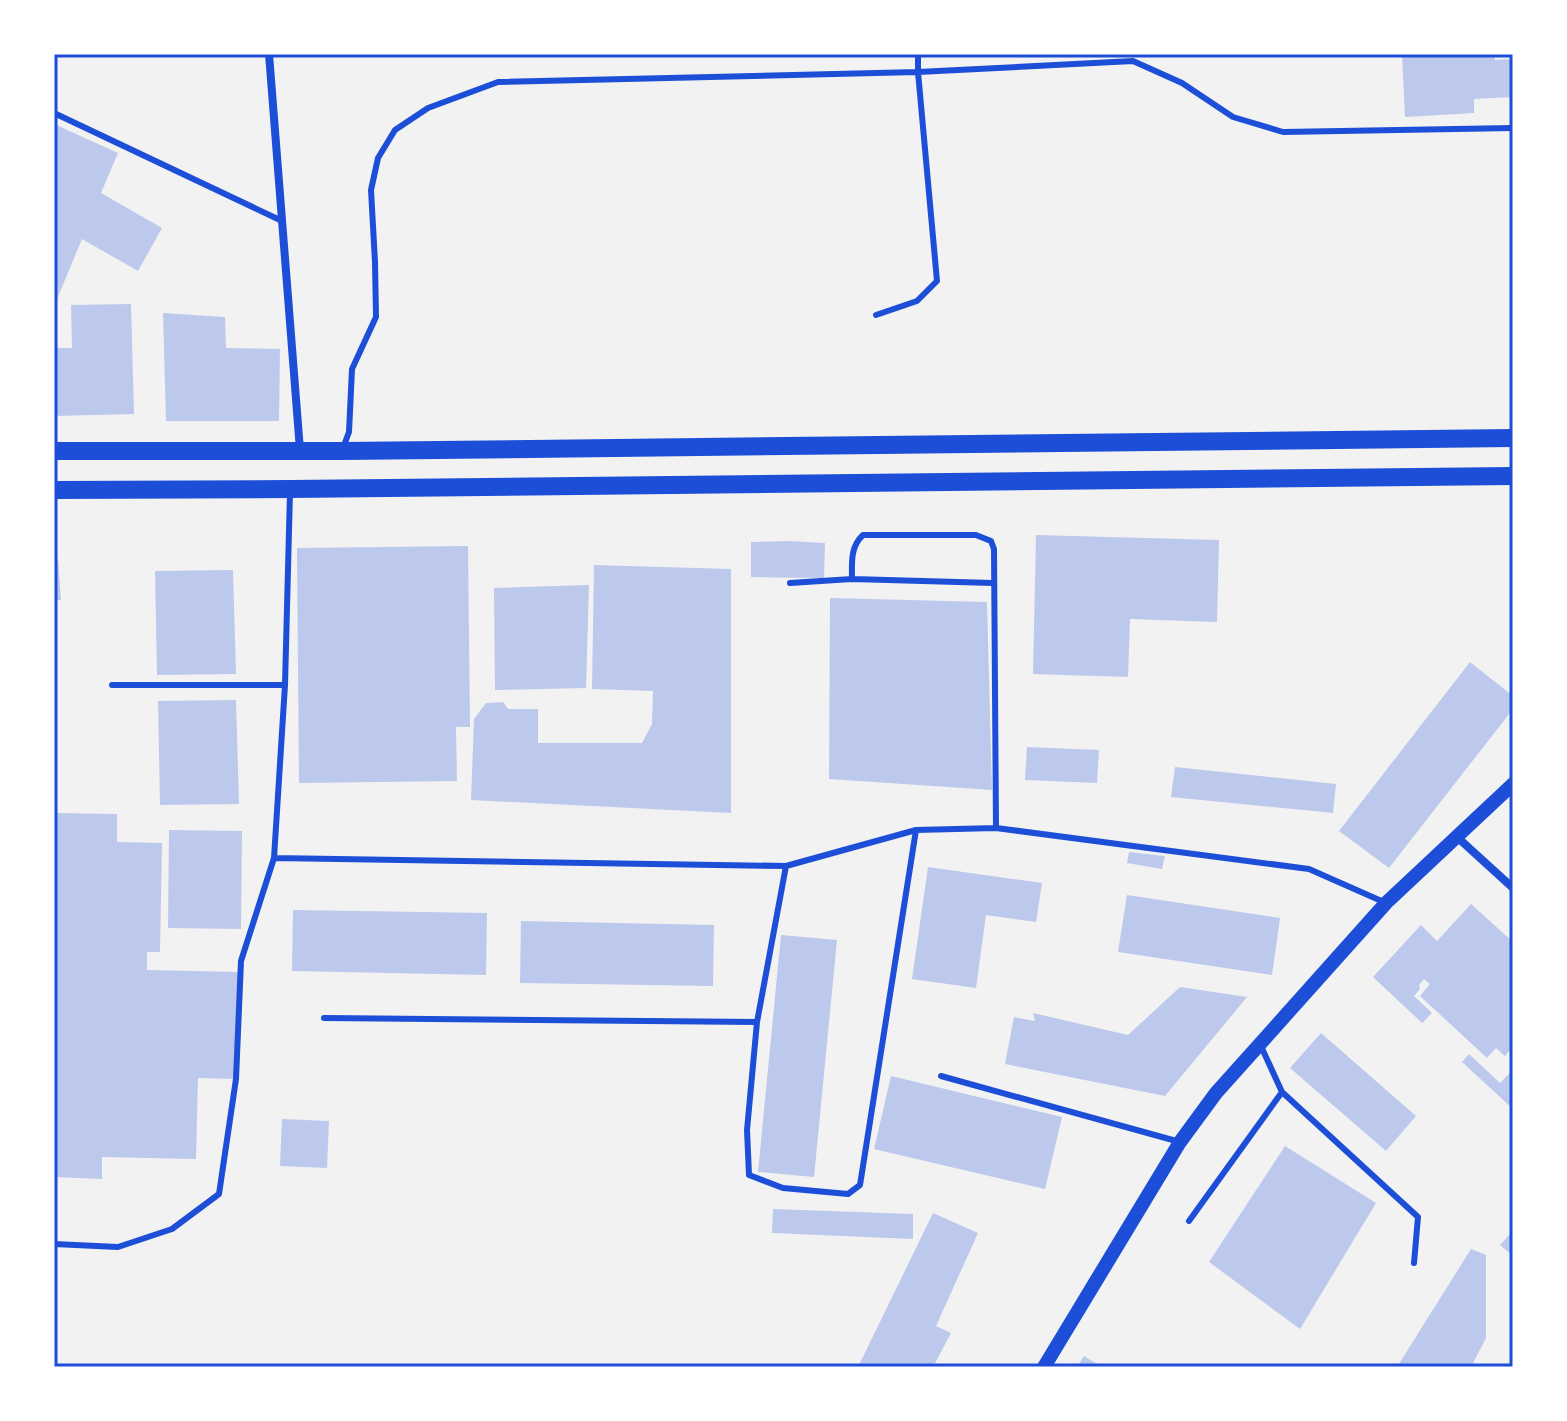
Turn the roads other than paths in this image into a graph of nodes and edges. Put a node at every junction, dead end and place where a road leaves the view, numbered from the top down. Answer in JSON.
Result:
{"nodes":[{"id":1,"x":269,"y":54,"type":"edge"},
{"id":2,"x":918,"y":54,"type":"edge"},
{"id":3,"x":918,"y":72,"type":"junction"},
{"id":4,"x":54,"y":113,"type":"edge"},
{"id":5,"x":1513,"y":128,"type":"edge"},
{"id":6,"x":282,"y":221,"type":"junction"},
{"id":7,"x":876,"y":315,"type":"dead end"},
{"id":8,"x":1513,"y":438,"type":"edge"},
{"id":9,"x":54,"y":451,"type":"edge"},
{"id":10,"x":300,"y":451,"type":"junction"},
{"id":11,"x":342,"y":451,"type":"junction"},
{"id":12,"x":1513,"y":476,"type":"edge"},
{"id":13,"x":290,"y":489,"type":"junction"},
{"id":14,"x":54,"y":490,"type":"edge"},
{"id":15,"x":852,"y":579,"type":"junction"},
{"id":16,"x":790,"y":583,"type":"dead end"},
{"id":17,"x":993,"y":583,"type":"junction"},
{"id":18,"x":112,"y":685,"type":"dead end"},
{"id":19,"x":285,"y":685,"type":"junction"},
{"id":20,"x":1513,"y":784,"type":"edge"},
{"id":21,"x":996,"y":828,"type":"junction"},
{"id":22,"x":916,"y":830,"type":"junction"},
{"id":23,"x":1457,"y":837,"type":"junction"},
{"id":24,"x":274,"y":858,"type":"junction"},
{"id":25,"x":786,"y":866,"type":"junction"},
{"id":26,"x":1513,"y":888,"type":"edge"},
{"id":27,"x":1386,"y":903,"type":"junction"},
{"id":28,"x":324,"y":1018,"type":"dead end"},
{"id":29,"x":757,"y":1022,"type":"junction"},
{"id":30,"x":1260,"y":1044,"type":"junction"},
{"id":31,"x":941,"y":1076,"type":"dead end"},
{"id":32,"x":1282,"y":1092,"type":"junction"},
{"id":33,"x":1180,"y":1142,"type":"junction"},
{"id":34,"x":1189,"y":1221,"type":"dead end"},
{"id":35,"x":54,"y":1244,"type":"edge"},
{"id":36,"x":1414,"y":1263,"type":"dead end"},
{"id":37,"x":1044,"y":1367,"type":"edge"}],
"edges":[{"from":1,"to":6,"type":"street"},
{"from":2,"to":3,"type":"lane"},
{"from":3,"to":5,"type":"lane"},
{"from":3,"to":7,"type":"lane"},
{"from":3,"to":11,"type":"lane"},
{"from":4,"to":6,"type":"lane"},
{"from":6,"to":10,"type":"street"},
{"from":8,"to":11,"type":"main road"},
{"from":9,"to":10,"type":"main road"},
{"from":10,"to":11,"type":"main road"},
{"from":12,"to":13,"type":"main road"},
{"from":13,"to":14,"type":"main road"},
{"from":13,"to":19,"type":"lane"},
{"from":15,"to":16,"type":"lane"},
{"from":15,"to":17,"type":"lane"},
{"from":15,"to":17,"type":"lane"},
{"from":17,"to":21,"type":"lane"},
{"from":18,"to":19,"type":"lane"},
{"from":19,"to":24,"type":"lane"},
{"from":20,"to":23,"type":"street"},
{"from":21,"to":22,"type":"lane"},
{"from":21,"to":27,"type":"lane"},
{"from":22,"to":25,"type":"lane"},
{"from":22,"to":29,"type":"lane"},
{"from":23,"to":26,"type":"street"},
{"from":23,"to":27,"type":"street"},
{"from":24,"to":25,"type":"lane"},
{"from":24,"to":35,"type":"lane"},
{"from":25,"to":29,"type":"lane"},
{"from":27,"to":30,"type":"street"},
{"from":28,"to":29,"type":"lane"},
{"from":30,"to":32,"type":"lane"},
{"from":30,"to":33,"type":"street"},
{"from":31,"to":33,"type":"lane"},
{"from":32,"to":34,"type":"lane"},
{"from":32,"to":36,"type":"lane"},
{"from":33,"to":37,"type":"street"}]}
